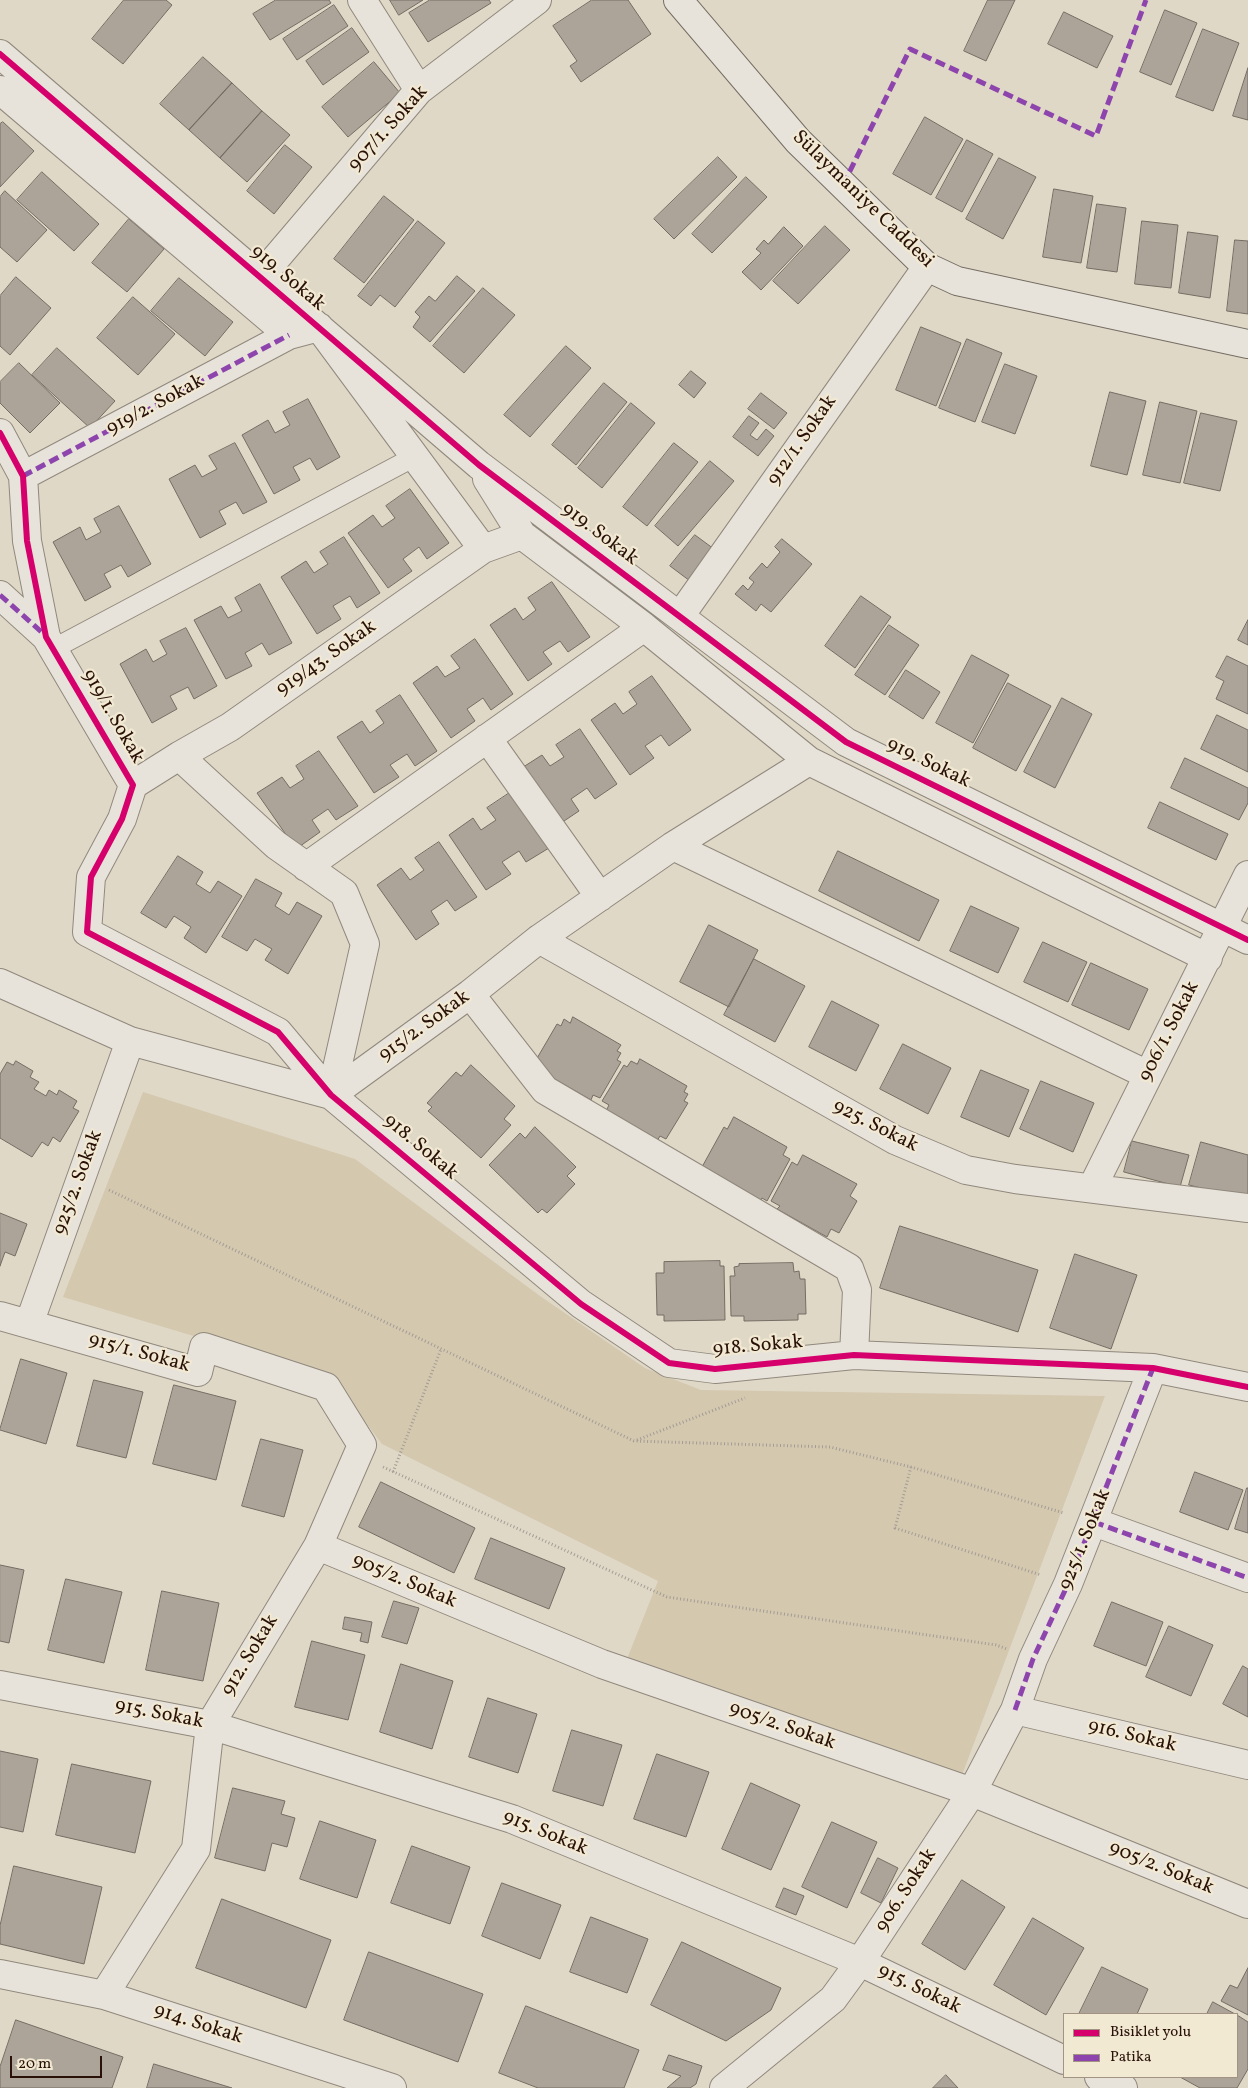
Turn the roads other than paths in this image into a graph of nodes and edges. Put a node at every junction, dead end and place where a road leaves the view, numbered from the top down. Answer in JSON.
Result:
{"nodes":[{"id":1,"x":362,"y":0,"type":"edge"},
{"id":2,"x":537,"y":0,"type":"edge"},
{"id":3,"x":678,"y":0,"type":"edge"},
{"id":4,"x":0,"y":54,"type":"edge"},
{"id":5,"x":0,"y":90,"type":"edge"},
{"id":6,"x":419,"y":90,"type":"junction"},
{"id":7,"x":927,"y":267,"type":"junction"},
{"id":8,"x":260,"y":277,"type":"junction"},
{"id":9,"x":319,"y":327,"type":"junction"},
{"id":10,"x":289,"y":335,"type":"junction"},
{"id":11,"x":1248,"y":344,"type":"edge"},
{"id":12,"x":0,"y":433,"type":"edge"},
{"id":13,"x":414,"y":457,"type":"junction"},
{"id":14,"x":479,"y":465,"type":"junction"},
{"id":15,"x":23,"y":476,"type":"junction"},
{"id":16,"x":522,"y":535,"type":"junction"},
{"id":17,"x":483,"y":549,"type":"junction"},
{"id":18,"x":0,"y":595,"type":"edge"},
{"id":19,"x":680,"y":616,"type":"junction"},
{"id":20,"x":644,"y":627,"type":"junction"},
{"id":21,"x":50,"y":643,"type":"junction"},
{"id":22,"x":487,"y":738,"type":"junction"},
{"id":23,"x":180,"y":756,"type":"junction"},
{"id":24,"x":809,"y":761,"type":"junction"},
{"id":25,"x":133,"y":786,"type":"junction"},
{"id":26,"x":674,"y":846,"type":"junction"},
{"id":27,"x":306,"y":867,"type":"junction"},
{"id":28,"x":1248,"y":875,"type":"edge"},
{"id":29,"x":600,"y":897,"type":"junction"},
{"id":30,"x":1223,"y":928,"type":"junction"},
{"id":31,"x":539,"y":939,"type":"junction"},
{"id":32,"x":1248,"y":940,"type":"edge"},
{"id":33,"x":1208,"y":958,"type":"junction"},
{"id":34,"x":0,"y":983,"type":"edge"},
{"id":35,"x":470,"y":994,"type":"junction"},
{"id":36,"x":130,"y":1041,"type":"junction"},
{"id":37,"x":1148,"y":1075,"type":"junction"},
{"id":38,"x":332,"y":1095,"type":"junction"},
{"id":39,"x":1092,"y":1188,"type":"junction"},
{"id":40,"x":1248,"y":1208,"type":"edge"},
{"id":41,"x":0,"y":1316,"type":"edge"},
{"id":42,"x":29,"y":1324,"type":"junction"},
{"id":43,"x":854,"y":1355,"type":"junction"},
{"id":44,"x":1153,"y":1368,"type":"junction"},
{"id":45,"x":1248,"y":1387,"type":"edge"},
{"id":46,"x":357,"y":1456,"type":"joint"},
{"id":47,"x":1094,"y":1522,"type":"junction"},
{"id":48,"x":318,"y":1546,"type":"junction"},
{"id":49,"x":1248,"y":1578,"type":"edge"},
{"id":50,"x":0,"y":1685,"type":"edge"},
{"id":51,"x":1016,"y":1710,"type":"junction"},
{"id":52,"x":210,"y":1725,"type":"junction"},
{"id":53,"x":1248,"y":1765,"type":"edge"},
{"id":54,"x":972,"y":1792,"type":"junction"},
{"id":55,"x":1248,"y":1904,"type":"edge"},
{"id":56,"x":860,"y":1962,"type":"junction"},
{"id":57,"x":0,"y":1974,"type":"edge"},
{"id":58,"x":104,"y":1995,"type":"junction"},
{"id":59,"x":1063,"y":2060,"type":"edge"},
{"id":60,"x":1102,"y":2078,"type":"edge"},
{"id":61,"x":392,"y":2088,"type":"edge"},
{"id":62,"x":724,"y":2088,"type":"edge"},
{"id":63,"x":1123,"y":2088,"type":"edge"}],
"edges":[{"from":1,"to":6,"type":"street"},
{"from":2,"to":6,"type":"street","name":"907/1. Sokak"},
{"from":3,"to":7,"type":"street","name":"Sülaymaniye Caddesi"},
{"from":4,"to":8,"type":"street","name":"919. Sokak"},
{"from":5,"to":10,"type":"street"},
{"from":6,"to":8,"type":"street","name":"907/1. Sokak"},
{"from":7,"to":11,"type":"street","name":"Sülaymaniye Caddesi"},
{"from":7,"to":19,"type":"street","name":"912/1. Sokak"},
{"from":8,"to":9,"type":"street","name":"919. Sokak"},
{"from":9,"to":10,"type":"street","name":"919. Sokak"},
{"from":9,"to":13,"type":"street","name":"919. Sokak"},
{"from":9,"to":14,"type":"street","name":"919. Sokak"},
{"from":10,"to":15,"type":"street","name":"919/2. Sokak"},
{"from":12,"to":15,"type":"street","name":"919/1. Sokak"},
{"from":13,"to":17,"type":"street","name":"919. Sokak"},
{"from":13,"to":21,"type":"lane"},
{"from":14,"to":16,"type":"street","name":"919. Sokak"},
{"from":14,"to":19,"type":"street","name":"919. Sokak"},
{"from":15,"to":21,"type":"street","name":"919/1. Sokak"},
{"from":16,"to":17,"type":"street","name":"919/43. Sokak"},
{"from":16,"to":20,"type":"street","name":"919. Sokak"},
{"from":17,"to":23,"type":"street","name":"919/43. Sokak"},
{"from":18,"to":21,"type":"street"},
{"from":19,"to":30,"type":"street","name":"919. Sokak"},
{"from":20,"to":22,"type":"street"},
{"from":20,"to":24,"type":"street","name":"919. Sokak"},
{"from":21,"to":25,"type":"street","name":"919/1. Sokak"},
{"from":22,"to":27,"type":"street"},
{"from":22,"to":29,"type":"street"},
{"from":23,"to":25,"type":"street","name":"919/43. Sokak"},
{"from":23,"to":27,"type":"street"},
{"from":24,"to":26,"type":"street","name":"915/2. Sokak"},
{"from":24,"to":33,"type":"street","name":"919. Sokak"},
{"from":25,"to":38,"type":"street","name":"919/1. Sokak"},
{"from":26,"to":29,"type":"street","name":"915/2. Sokak"},
{"from":26,"to":37,"type":"street"},
{"from":27,"to":38,"type":"street"},
{"from":28,"to":30,"type":"street","name":"906/1. Sokak"},
{"from":29,"to":31,"type":"street","name":"915/2. Sokak"},
{"from":30,"to":32,"type":"street","name":"919. Sokak"},
{"from":30,"to":33,"type":"street","name":"906/1. Sokak"},
{"from":31,"to":35,"type":"street","name":"915/2. Sokak"},
{"from":31,"to":39,"type":"street","name":"925. Sokak"},
{"from":33,"to":37,"type":"street","name":"906/1. Sokak"},
{"from":34,"to":36,"type":"street"},
{"from":35,"to":38,"type":"street","name":"915/2. Sokak"},
{"from":35,"to":43,"type":"street"},
{"from":36,"to":38,"type":"street"},
{"from":36,"to":42,"type":"street","name":"925/2. Sokak"},
{"from":37,"to":39,"type":"street","name":"906/1. Sokak"},
{"from":38,"to":43,"type":"street","name":"918. Sokak"},
{"from":39,"to":40,"type":"street","name":"925. Sokak"},
{"from":41,"to":42,"type":"street","name":"915/1. Sokak"},
{"from":42,"to":46,"type":"street","name":"915/1. Sokak"},
{"from":43,"to":44,"type":"street","name":"918. Sokak"},
{"from":44,"to":45,"type":"street","name":"918. Sokak"},
{"from":44,"to":47,"type":"street","name":"925/1. Sokak"},
{"from":46,"to":48,"type":"street","name":"912. Sokak"},
{"from":47,"to":49,"type":"street"},
{"from":47,"to":51,"type":"street","name":"925/1. Sokak"},
{"from":48,"to":52,"type":"street","name":"912. Sokak"},
{"from":48,"to":54,"type":"street","name":"905/2. Sokak"},
{"from":50,"to":52,"type":"street","name":"915. Sokak"},
{"from":51,"to":53,"type":"street","name":"916. Sokak"},
{"from":51,"to":54,"type":"street","name":"906. Sokak"},
{"from":52,"to":56,"type":"street","name":"915. Sokak"},
{"from":52,"to":58,"type":"street","name":"912. Sokak"},
{"from":54,"to":55,"type":"street","name":"905/2. Sokak"},
{"from":54,"to":56,"type":"street","name":"906. Sokak"},
{"from":56,"to":59,"type":"street","name":"915. Sokak"},
{"from":56,"to":62,"type":"street","name":"906. Sokak"},
{"from":57,"to":58,"type":"street","name":"914. Sokak"},
{"from":58,"to":61,"type":"street","name":"914. Sokak"},
{"from":60,"to":63,"type":"street"}]}
